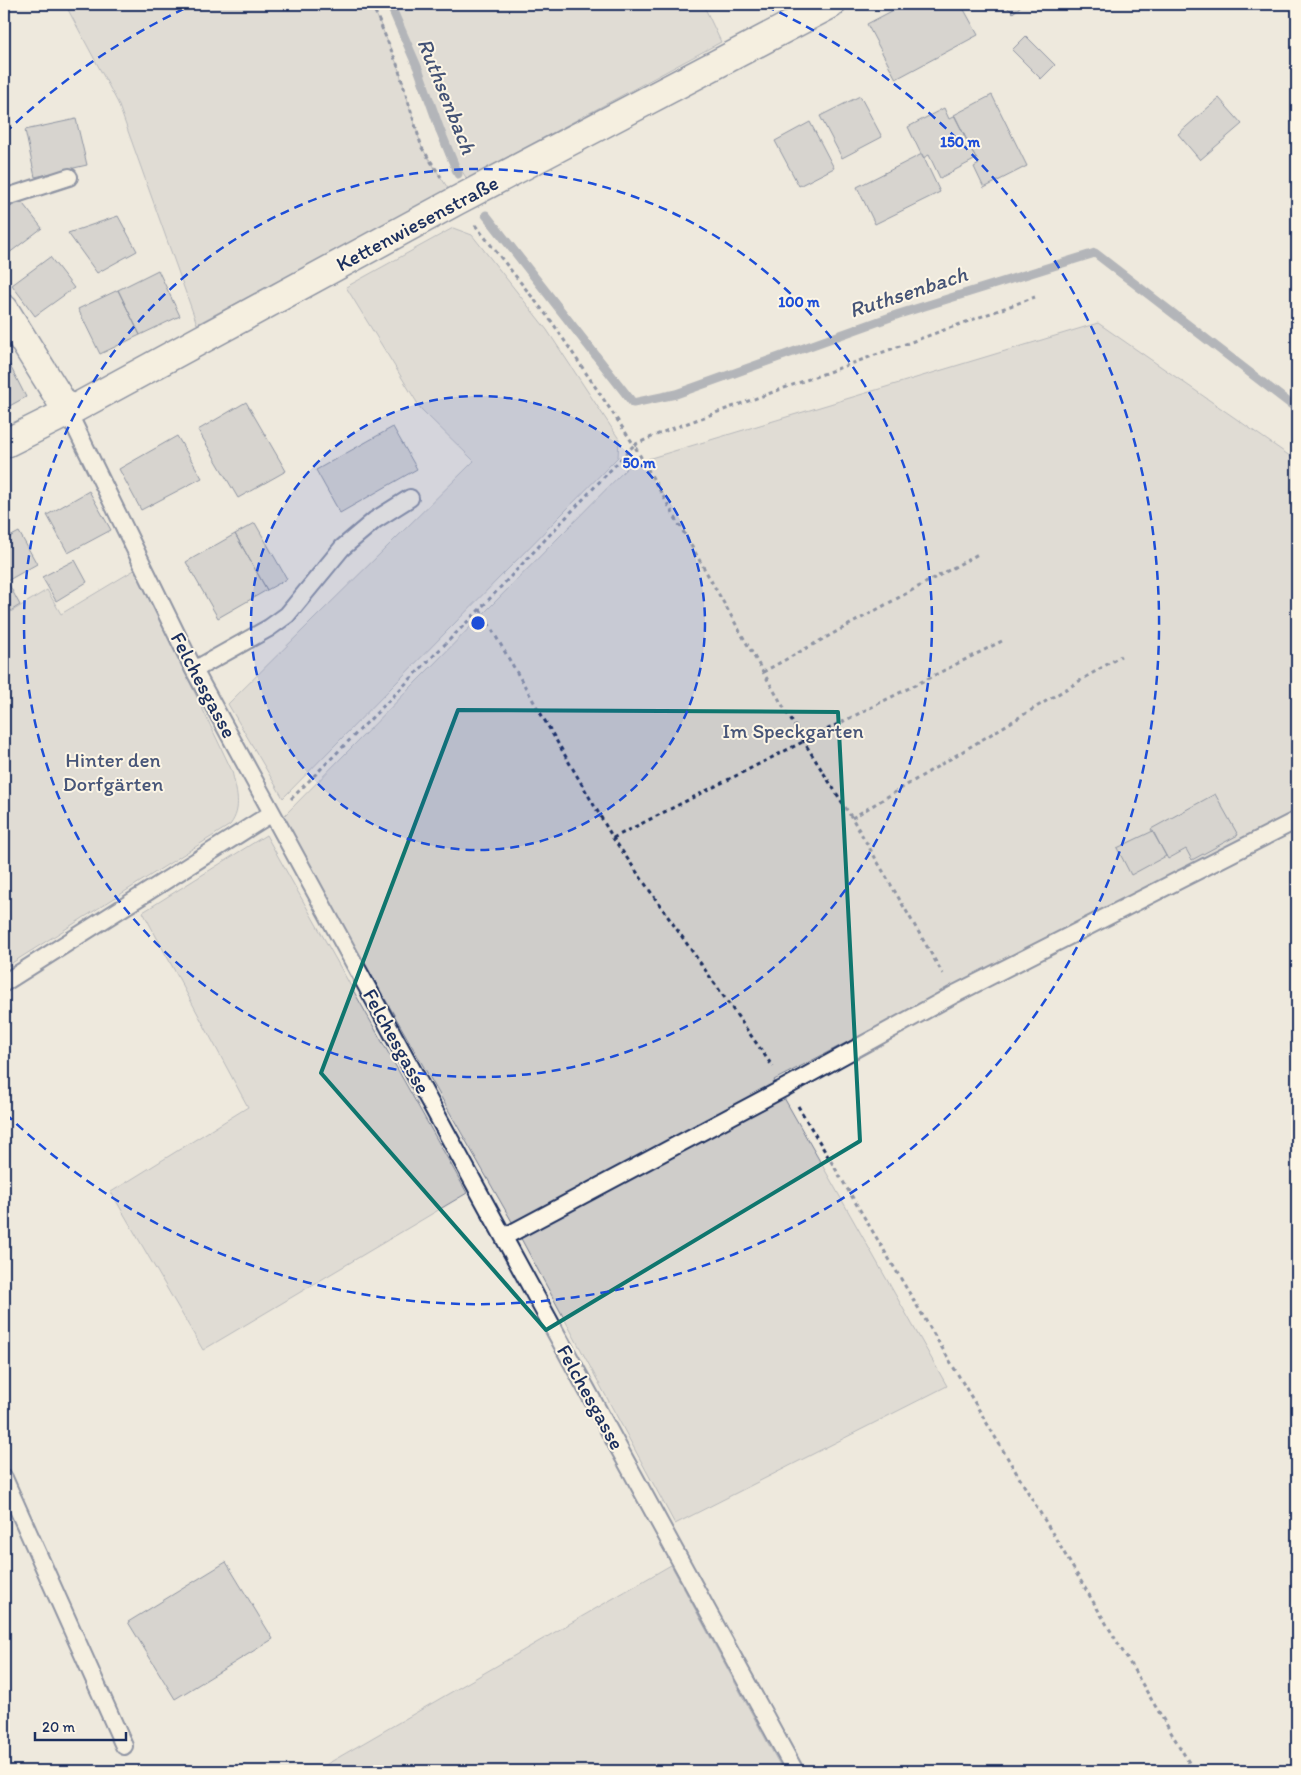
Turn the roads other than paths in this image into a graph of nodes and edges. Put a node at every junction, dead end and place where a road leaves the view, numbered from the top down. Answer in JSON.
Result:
{"nodes":[{"id":1,"x":831,"y":4,"type":"edge"},
{"id":2,"x":69,"y":177,"type":"dead end"},
{"id":3,"x":4,"y":198,"type":"edge"},
{"id":4,"x":4,"y":310,"type":"edge"},
{"id":5,"x":68,"y":412,"type":"junction"},
{"id":6,"x":4,"y":444,"type":"edge"},
{"id":7,"x":410,"y":498,"type":"dead end"},
{"id":8,"x":194,"y":670,"type":"junction"},
{"id":9,"x":272,"y":813,"type":"junction"},
{"id":10,"x":1297,"y":820,"type":"edge"},
{"id":11,"x":4,"y":983,"type":"edge"},
{"id":12,"x":504,"y":1237,"type":"junction"},
{"id":13,"x":4,"y":1478,"type":"edge"},
{"id":14,"x":124,"y":1746,"type":"dead end"},
{"id":15,"x":795,"y":1771,"type":"edge"}],
"edges":[{"from":1,"to":5,"type":"street","name":"Kettenwiesenstraße"},
{"from":2,"to":3,"type":"lane"},
{"from":4,"to":5,"type":"street","name":"Felchesgasse"},
{"from":5,"to":6,"type":"street","name":"Kettenwiesenstraße"},
{"from":5,"to":8,"type":"lane","name":"Felchesgasse"},
{"from":7,"to":8,"type":"lane"},
{"from":8,"to":9,"type":"lane","name":"Felchesgasse"},
{"from":9,"to":11,"type":"lane"},
{"from":9,"to":12,"type":"lane","name":"Felchesgasse"},
{"from":10,"to":12,"type":"lane"},
{"from":12,"to":15,"type":"lane","name":"Felchesgasse"},
{"from":13,"to":14,"type":"lane"}]}
